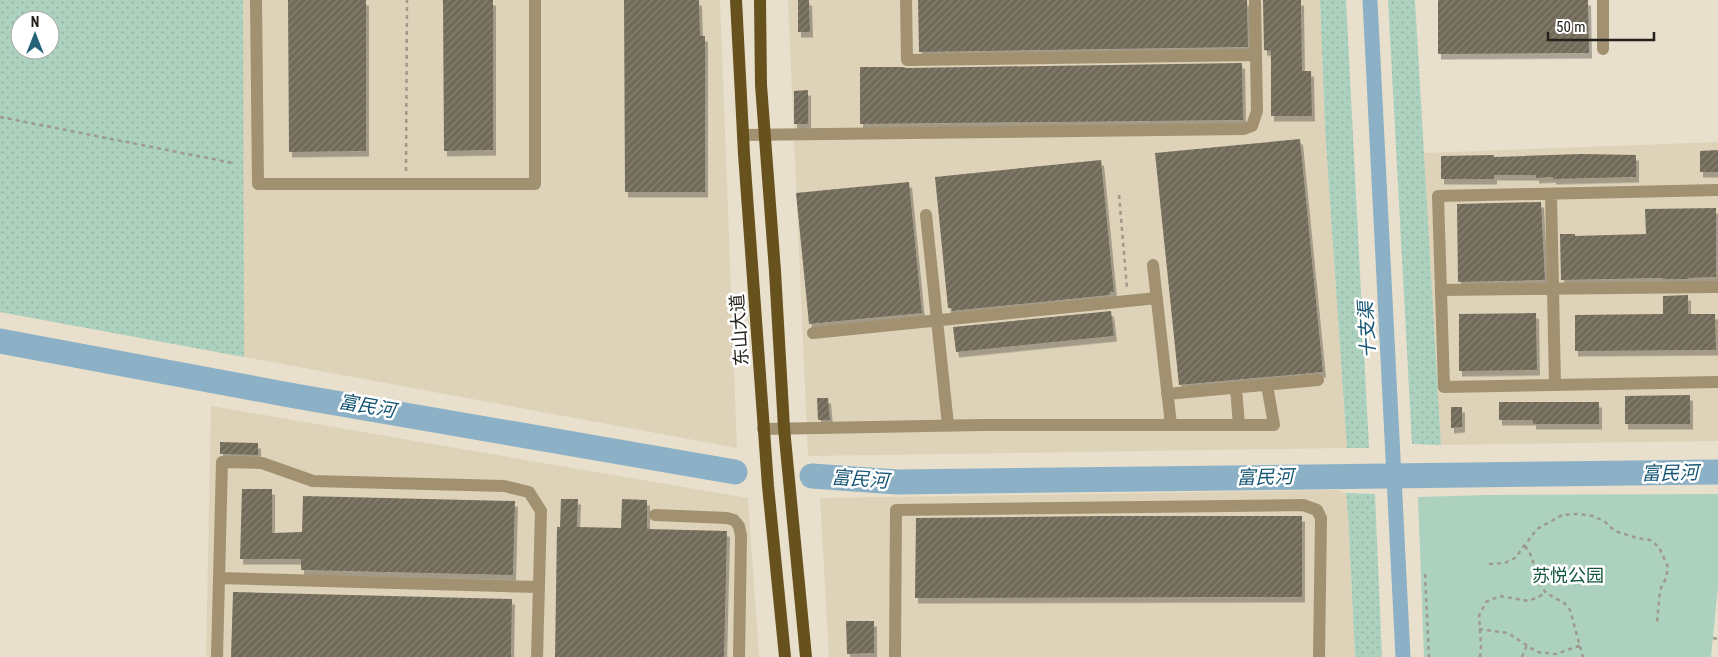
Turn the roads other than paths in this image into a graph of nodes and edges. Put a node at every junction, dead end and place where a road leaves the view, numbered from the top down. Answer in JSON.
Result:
{"nodes":[{"id":1,"x":256,"y":0,"type":"edge"},
{"id":2,"x":535,"y":0,"type":"edge"},
{"id":3,"x":736,"y":0,"type":"edge"},
{"id":4,"x":760,"y":0,"type":"edge"},
{"id":5,"x":906,"y":0,"type":"edge"},
{"id":6,"x":1255,"y":0,"type":"edge"},
{"id":7,"x":1603,"y":0,"type":"edge"},
{"id":8,"x":1603,"y":48,"type":"dead end"},
{"id":9,"x":1256,"y":55,"type":"junction"},
{"id":10,"x":764,"y":134,"type":"junction"},
{"id":11,"x":743,"y":135,"type":"junction"},
{"id":12,"x":1718,"y":190,"type":"edge"},
{"id":13,"x":1550,"y":194,"type":"junction"},
{"id":14,"x":926,"y":215,"type":"dead end"},
{"id":15,"x":1153,"y":265,"type":"dead end"},
{"id":16,"x":1718,"y":287,"type":"edge"},
{"id":17,"x":1553,"y":288,"type":"junction"},
{"id":18,"x":1441,"y":290,"type":"junction"},
{"id":19,"x":1157,"y":298,"type":"junction"},
{"id":20,"x":937,"y":320,"type":"junction"},
{"id":21,"x":813,"y":333,"type":"dead end"},
{"id":22,"x":1318,"y":380,"type":"dead end"},
{"id":23,"x":1718,"y":382,"type":"edge"},
{"id":24,"x":1267,"y":385,"type":"junction"},
{"id":25,"x":1555,"y":385,"type":"junction"},
{"id":26,"x":1236,"y":388,"type":"junction"},
{"id":27,"x":1168,"y":394,"type":"junction"},
{"id":28,"x":948,"y":425,"type":"junction"},
{"id":29,"x":1171,"y":425,"type":"junction"},
{"id":30,"x":1239,"y":425,"type":"junction"},
{"id":31,"x":784,"y":428,"type":"junction"},
{"id":32,"x":763,"y":429,"type":"junction"},
{"id":33,"x":655,"y":515,"type":"dead end"},
{"id":34,"x":219,"y":578,"type":"junction"},
{"id":35,"x":539,"y":587,"type":"junction"},
{"id":36,"x":217,"y":657,"type":"edge"},
{"id":37,"x":537,"y":657,"type":"edge"},
{"id":38,"x":739,"y":657,"type":"edge"},
{"id":39,"x":785,"y":657,"type":"edge"},
{"id":40,"x":806,"y":657,"type":"edge"},
{"id":41,"x":895,"y":657,"type":"edge"},
{"id":42,"x":1320,"y":657,"type":"edge"}],
"edges":[{"from":1,"to":2,"type":"lane"},
{"from":3,"to":11,"type":"main road","name":"东山大道"},
{"from":4,"to":10,"type":"main road"},
{"from":5,"to":9,"type":"lane"},
{"from":6,"to":9,"type":"lane"},
{"from":7,"to":8,"type":"lane"},
{"from":9,"to":10,"type":"lane"},
{"from":10,"to":11,"type":"lane"},
{"from":10,"to":31,"type":"main road"},
{"from":11,"to":32,"type":"main road","name":"东山大道"},
{"from":12,"to":13,"type":"lane"},
{"from":13,"to":17,"type":"lane"},
{"from":13,"to":18,"type":"lane"},
{"from":14,"to":20,"type":"lane"},
{"from":15,"to":19,"type":"lane"},
{"from":16,"to":17,"type":"lane"},
{"from":17,"to":18,"type":"lane"},
{"from":17,"to":25,"type":"lane"},
{"from":18,"to":25,"type":"lane"},
{"from":19,"to":20,"type":"lane"},
{"from":19,"to":27,"type":"lane"},
{"from":20,"to":21,"type":"lane"},
{"from":20,"to":28,"type":"lane"},
{"from":22,"to":24,"type":"lane"},
{"from":23,"to":25,"type":"lane"},
{"from":24,"to":26,"type":"lane"},
{"from":24,"to":30,"type":"lane"},
{"from":26,"to":27,"type":"lane"},
{"from":26,"to":30,"type":"lane"},
{"from":27,"to":29,"type":"lane"},
{"from":28,"to":29,"type":"lane"},
{"from":28,"to":31,"type":"lane"},
{"from":29,"to":30,"type":"lane"},
{"from":31,"to":32,"type":"lane"},
{"from":31,"to":40,"type":"main road"},
{"from":32,"to":39,"type":"main road","name":"东山大道"},
{"from":33,"to":38,"type":"lane"},
{"from":34,"to":35,"type":"lane"},
{"from":34,"to":35,"type":"lane"},
{"from":34,"to":36,"type":"lane"},
{"from":35,"to":37,"type":"lane"},
{"from":41,"to":42,"type":"lane"}]}
